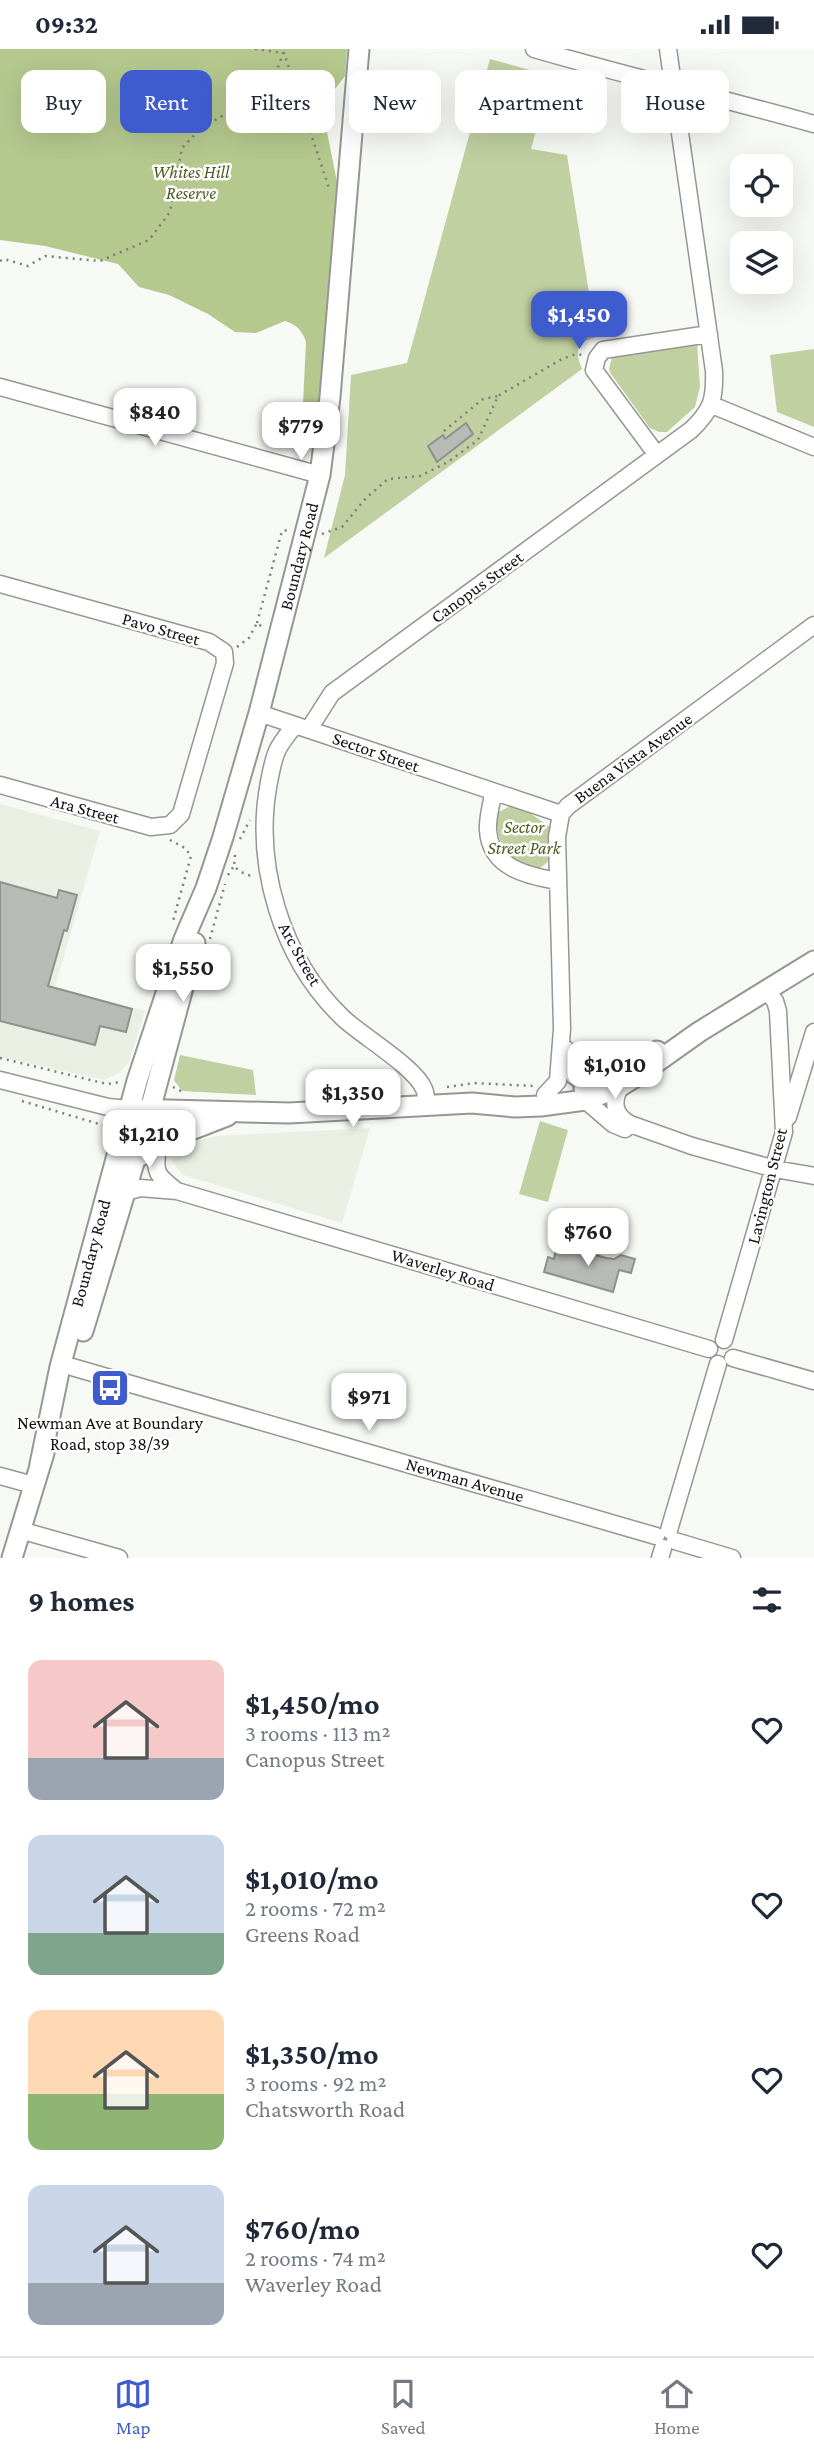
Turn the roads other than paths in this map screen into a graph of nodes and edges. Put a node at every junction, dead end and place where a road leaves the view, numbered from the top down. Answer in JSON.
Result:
{"nodes":[{"id":1,"x":359,"y":49,"type":"edge"},
{"id":2,"x":534,"y":49,"type":"edge"},
{"id":3,"x":668,"y":49,"type":"edge"},
{"id":4,"x":671,"y":70,"type":"edge"},
{"id":5,"x":621,"y":74,"type":"edge"},
{"id":6,"x":729,"y":100,"type":"edge"},
{"id":7,"x":814,"y":124,"type":"edge"},
{"id":8,"x":680,"y":133,"type":"edge"},
{"id":9,"x":709,"y":334,"type":"junction"},
{"id":10,"x":0,"y":387,"type":"edge"},
{"id":11,"x":712,"y":405,"type":"junction"},
{"id":12,"x":814,"y":447,"type":"edge"},
{"id":13,"x":657,"y":455,"type":"junction"},
{"id":14,"x":320,"y":475,"type":"junction"},
{"id":15,"x":0,"y":584,"type":"edge"},
{"id":16,"x":814,"y":625,"type":"edge"},
{"id":17,"x":259,"y":713,"type":"junction"},
{"id":18,"x":302,"y":727,"type":"junction"},
{"id":19,"x":0,"y":785,"type":"edge"},
{"id":20,"x":493,"y":792,"type":"junction"},
{"id":21,"x":561,"y":814,"type":"junction"},
{"id":22,"x":167,"y":831,"type":"joint"},
{"id":23,"x":558,"y":881,"type":"junction"},
{"id":24,"x":206,"y":888,"type":"junction"},
{"id":25,"x":814,"y":961,"type":"edge"},
{"id":26,"x":766,"y":991,"type":"junction"},
{"id":27,"x":562,"y":1030,"type":"junction"},
{"id":28,"x":699,"y":1032,"type":"junction"},
{"id":29,"x":814,"y":1032,"type":"edge"},
{"id":30,"x":0,"y":1080,"type":"edge"},
{"id":31,"x":620,"y":1087,"type":"junction"},
{"id":32,"x":542,"y":1090,"type":"junction"},
{"id":33,"x":587,"y":1093,"type":"junction"},
{"id":34,"x":472,"y":1103,"type":"junction"},
{"id":35,"x":427,"y":1105,"type":"junction"},
{"id":36,"x":130,"y":1109,"type":"junction"},
{"id":37,"x":150,"y":1110,"type":"junction"},
{"id":38,"x":233,"y":1113,"type":"junction"},
{"id":39,"x":784,"y":1132,"type":"junction"},
{"id":40,"x":654,"y":1134,"type":"junction"},
{"id":41,"x":158,"y":1147,"type":"junction"},
{"id":42,"x":136,"y":1158,"type":"junction"},
{"id":43,"x":775,"y":1169,"type":"junction"},
{"id":44,"x":814,"y":1176,"type":"edge"},
{"id":45,"x":177,"y":1191,"type":"junction"},
{"id":46,"x":126,"y":1192,"type":"junction"},
{"id":47,"x":724,"y":1340,"type":"junction"},
{"id":48,"x":709,"y":1349,"type":"junction"},
{"id":49,"x":725,"y":1361,"type":"junction"},
{"id":50,"x":72,"y":1367,"type":"junction"},
{"id":51,"x":814,"y":1381,"type":"edge"},
{"id":52,"x":40,"y":1464,"type":"junction"},
{"id":53,"x":0,"y":1476,"type":"edge"},
{"id":54,"x":33,"y":1485,"type":"junction"},
{"id":55,"x":20,"y":1530,"type":"junction"},
{"id":56,"x":665,"y":1543,"type":"edge"},
{"id":57,"x":12,"y":1558,"type":"edge"},
{"id":58,"x":118,"y":1558,"type":"edge"},
{"id":59,"x":732,"y":1558,"type":"edge"}],
"edges":[{"from":1,"to":14,"type":"main road","name":"Boundary Road"},
{"from":2,"to":5,"type":"street"},
{"from":3,"to":4,"type":"street"},
{"from":6,"to":7,"type":"street"},
{"from":8,"to":9,"type":"street"},
{"from":9,"to":11,"type":"street"},
{"from":9,"to":13,"type":"street"},
{"from":10,"to":14,"type":"street"},
{"from":11,"to":12,"type":"street"},
{"from":11,"to":13,"type":"street","name":"Canopus Street"},
{"from":13,"to":18,"type":"street","name":"Canopus Street"},
{"from":14,"to":17,"type":"main road","name":"Boundary Road"},
{"from":15,"to":22,"type":"street","name":"Pavo Street"},
{"from":16,"to":21,"type":"street","name":"Buena Vista Avenue"},
{"from":17,"to":18,"type":"street","name":"Sector Street"},
{"from":17,"to":24,"type":"main road","name":"Boundary Road"},
{"from":18,"to":20,"type":"street","name":"Sector Street"},
{"from":18,"to":35,"type":"street","name":"Arc Street"},
{"from":19,"to":22,"type":"street","name":"Ara Street"},
{"from":20,"to":21,"type":"street","name":"Sector Street"},
{"from":20,"to":23,"type":"street"},
{"from":21,"to":23,"type":"street","name":"Buena Vista Avenue"},
{"from":23,"to":27,"type":"street","name":"Buena Vista Avenue"},
{"from":24,"to":36,"type":"main road","name":"Boundary Road"},
{"from":24,"to":37,"type":"main road","name":"Boundary Road"},
{"from":25,"to":26,"type":"main road"},
{"from":26,"to":28,"type":"main road"},
{"from":26,"to":39,"type":"street","name":"Lavington Street"},
{"from":27,"to":32,"type":"street","name":"Buena Vista Avenue"},
{"from":27,"to":33,"type":"street","name":"Buena Vista Avenue"},
{"from":28,"to":31,"type":"main road"},
{"from":28,"to":33,"type":"main road"},
{"from":29,"to":39,"type":"street"},
{"from":30,"to":36,"type":"street"},
{"from":31,"to":33,"type":"main road"},
{"from":31,"to":40,"type":"street"},
{"from":32,"to":33,"type":"main road"},
{"from":32,"to":34,"type":"main road"},
{"from":33,"to":34,"type":"main road"},
{"from":33,"to":40,"type":"street","name":"Buena Vista Avenue"},
{"from":34,"to":35,"type":"main road"},
{"from":35,"to":38,"type":"main road"},
{"from":36,"to":37,"type":"main road"},
{"from":36,"to":52,"type":"main road","name":"Boundary Road"},
{"from":37,"to":38,"type":"main road"},
{"from":37,"to":42,"type":"main road","name":"Boundary Road"},
{"from":38,"to":41,"type":"main road"},
{"from":39,"to":43,"type":"street","name":"Lavington Street"},
{"from":40,"to":43,"type":"street"},
{"from":41,"to":42,"type":"main road"},
{"from":41,"to":45,"type":"street"},
{"from":42,"to":46,"type":"main road","name":"Boundary Road"},
{"from":43,"to":44,"type":"street"},
{"from":43,"to":47,"type":"street","name":"Lavington Street"},
{"from":45,"to":46,"type":"street","name":"Waverley Road"},
{"from":45,"to":48,"type":"street","name":"Waverley Road"},
{"from":46,"to":50,"type":"main road","name":"Boundary Road"},
{"from":47,"to":48,"type":"street"},
{"from":47,"to":49,"type":"street"},
{"from":48,"to":49,"type":"street"},
{"from":49,"to":51,"type":"street"},
{"from":49,"to":56,"type":"street"},
{"from":50,"to":52,"type":"main road","name":"Boundary Road"},
{"from":50,"to":56,"type":"street","name":"Newman Avenue"},
{"from":52,"to":54,"type":"main road","name":"Boundary Road"},
{"from":53,"to":54,"type":"street"},
{"from":54,"to":55,"type":"main road","name":"Boundary Road"},
{"from":55,"to":57,"type":"main road","name":"Boundary Road"},
{"from":55,"to":58,"type":"street"},
{"from":56,"to":59,"type":"street","name":"Newman Avenue"}]}
